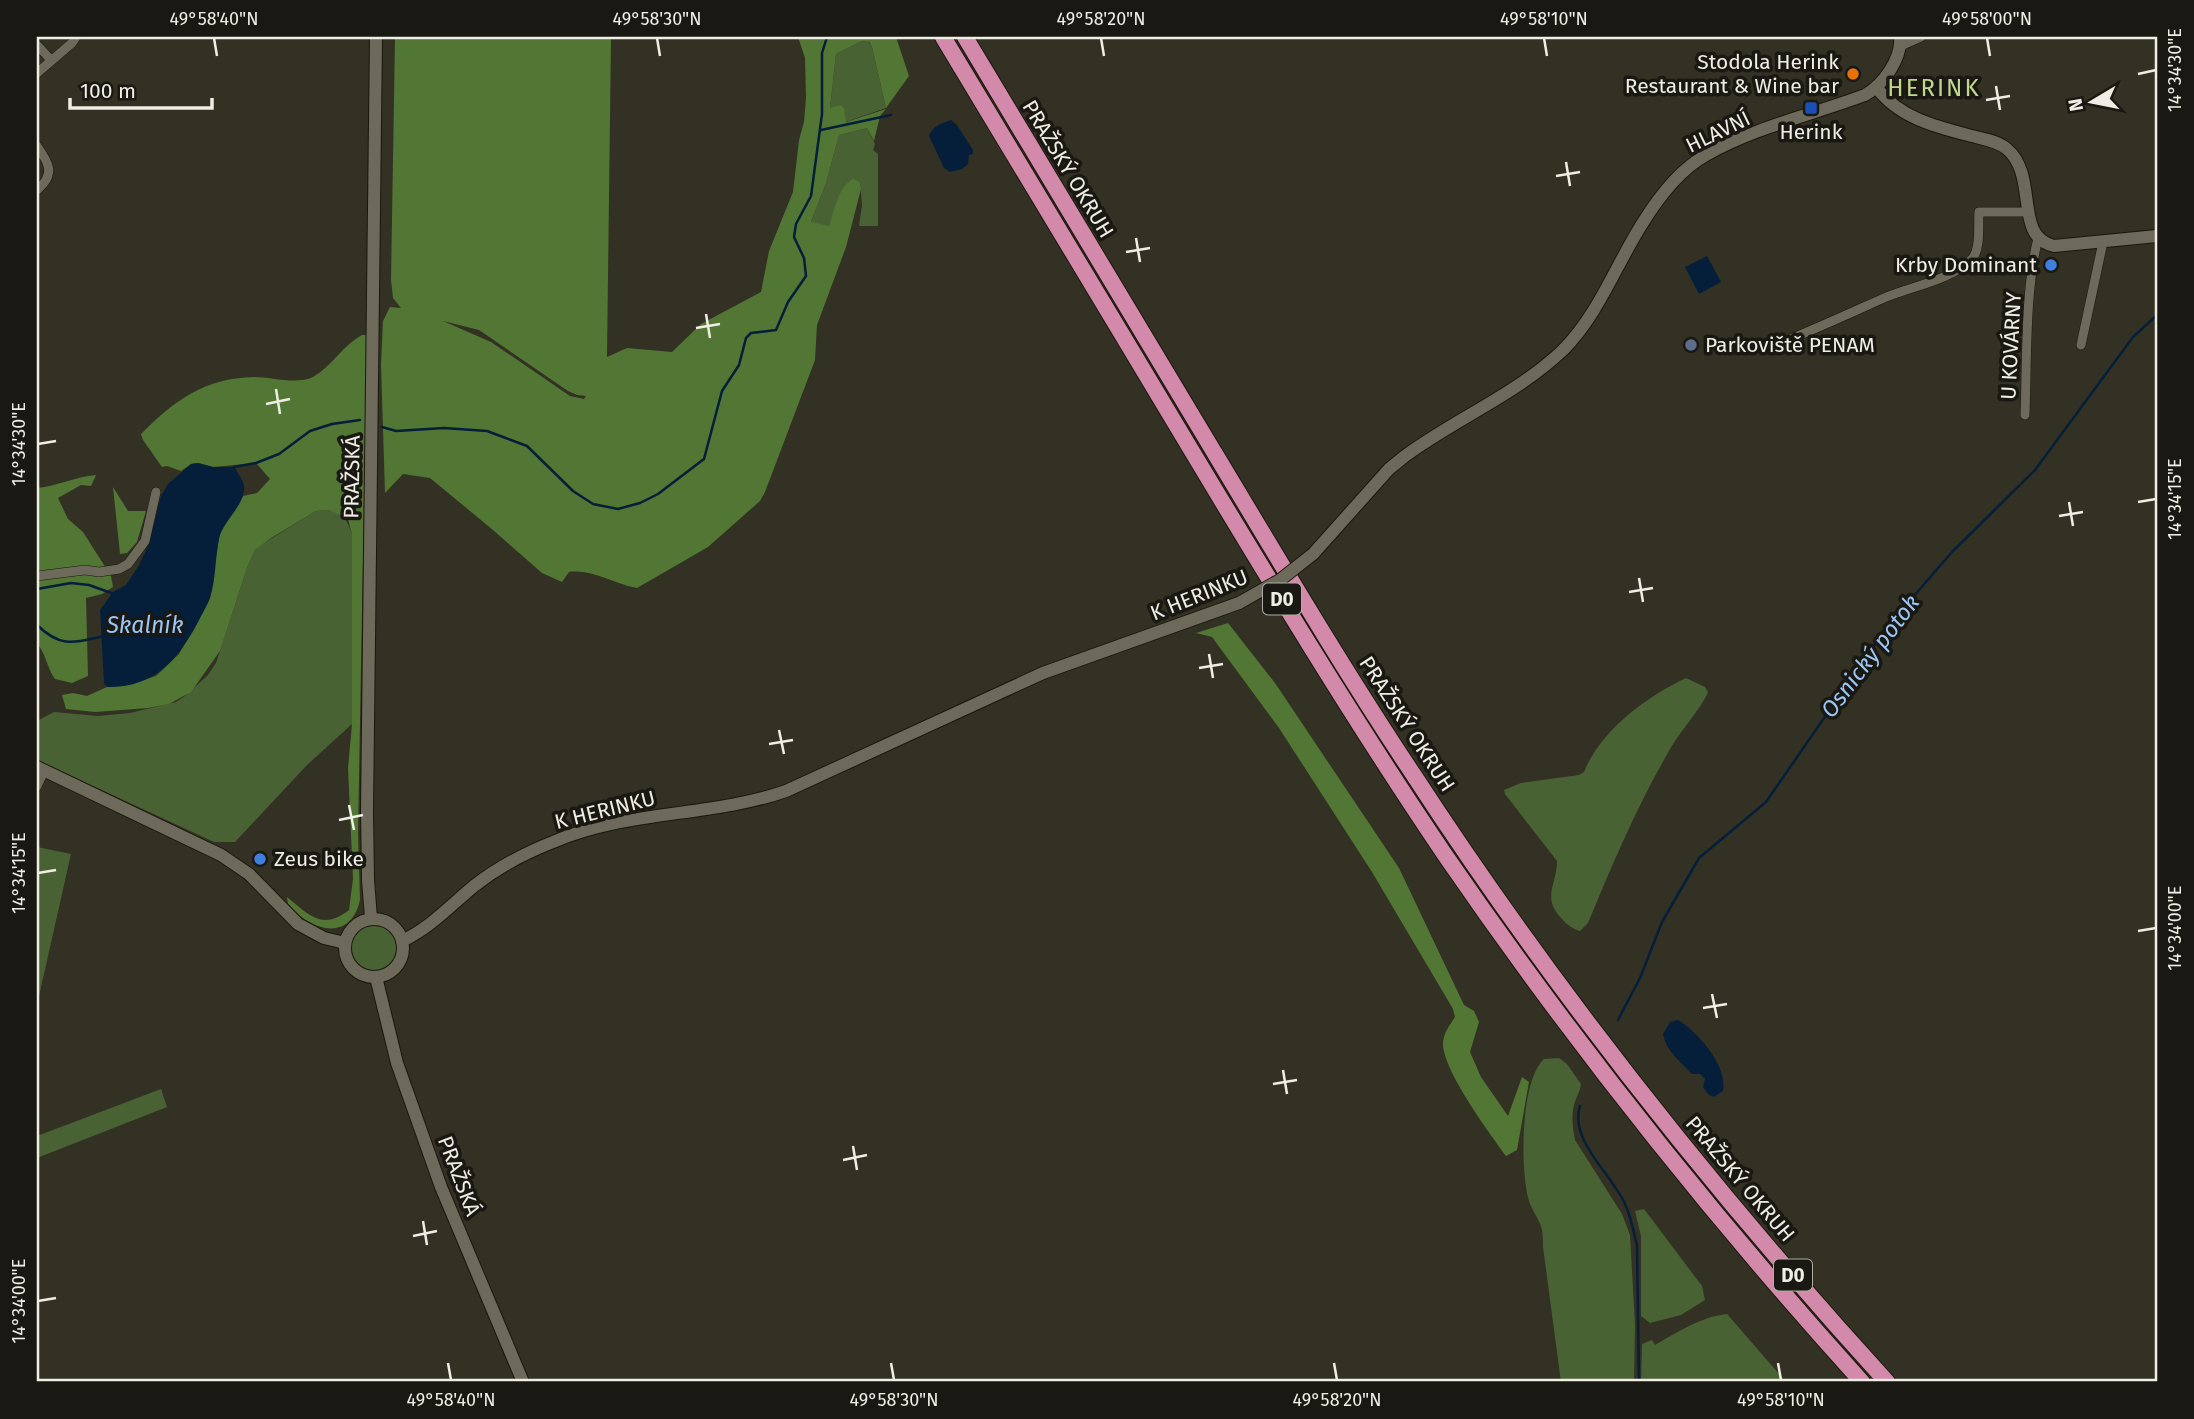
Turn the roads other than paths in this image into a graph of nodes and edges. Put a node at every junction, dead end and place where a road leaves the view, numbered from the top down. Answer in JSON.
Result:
{"nodes":[{"id":1,"x":76,"y":37,"type":"edge"},
{"id":2,"x":376,"y":37,"type":"edge"},
{"id":3,"x":943,"y":37,"type":"edge"},
{"id":4,"x":965,"y":37,"type":"edge"},
{"id":5,"x":1921,"y":37,"type":"edge"},
{"id":6,"x":1900,"y":41,"type":"edge"},
{"id":7,"x":37,"y":45,"type":"edge"},
{"id":8,"x":51,"y":60,"type":"junction"},
{"id":9,"x":37,"y":73,"type":"edge"},
{"id":10,"x":1877,"y":88,"type":"junction"},
{"id":11,"x":37,"y":146,"type":"edge"},
{"id":12,"x":37,"y":190,"type":"edge"},
{"id":13,"x":2029,"y":212,"type":"junction"},
{"id":14,"x":2157,"y":236,"type":"edge"},
{"id":15,"x":2038,"y":238,"type":"junction"},
{"id":16,"x":2103,"y":242,"type":"junction"},
{"id":17,"x":2081,"y":345,"type":"dead end"},
{"id":18,"x":1771,"y":347,"type":"dead end"},
{"id":19,"x":1563,"y":349,"type":"joint"},
{"id":20,"x":2025,"y":415,"type":"dead end"},
{"id":21,"x":156,"y":492,"type":"dead end"},
{"id":22,"x":37,"y":576,"type":"edge"},
{"id":23,"x":41,"y":769,"type":"edge"},
{"id":24,"x":37,"y":786,"type":"edge"},
{"id":25,"x":371,"y":918,"type":"junction"},
{"id":26,"x":402,"y":941,"type":"junction"},
{"id":27,"x":345,"y":943,"type":"junction"},
{"id":28,"x":376,"y":977,"type":"junction"},
{"id":29,"x":523,"y":1382,"type":"edge"},
{"id":30,"x":1862,"y":1382,"type":"edge"},
{"id":31,"x":1887,"y":1382,"type":"edge"}],
"edges":[{"from":1,"to":8,"type":"street"},
{"from":2,"to":25,"type":"street","name":"PRAŽSKÁ"},
{"from":3,"to":30,"type":"highway","name":"PRAŽSKÝ OKRUH","number":"D0"},
{"from":4,"to":31,"type":"highway","name":"PRAŽSKÝ OKRUH","number":"D0"},
{"from":5,"to":6,"type":"street"},
{"from":6,"to":10,"type":"street"},
{"from":7,"to":8,"type":"street"},
{"from":8,"to":9,"type":"street"},
{"from":10,"to":13,"type":"street"},
{"from":10,"to":19,"type":"street","name":"HLAVNÍ"},
{"from":11,"to":12,"type":"street"},
{"from":13,"to":15,"type":"street"},
{"from":13,"to":18,"type":"street"},
{"from":14,"to":16,"type":"street"},
{"from":15,"to":16,"type":"street"},
{"from":15,"to":20,"type":"street","name":"U KOVÁRNY"},
{"from":16,"to":17,"type":"street"},
{"from":19,"to":26,"type":"street","name":"K HERINKU","bridge":true},
{"from":21,"to":22,"type":"street"},
{"from":23,"to":24,"type":"street"},
{"from":23,"to":27,"type":"street"},
{"from":25,"to":26,"type":"street"},
{"from":25,"to":27,"type":"street"},
{"from":26,"to":28,"type":"street"},
{"from":27,"to":28,"type":"street"},
{"from":28,"to":29,"type":"street","name":"PRAŽSKÁ"}]}
